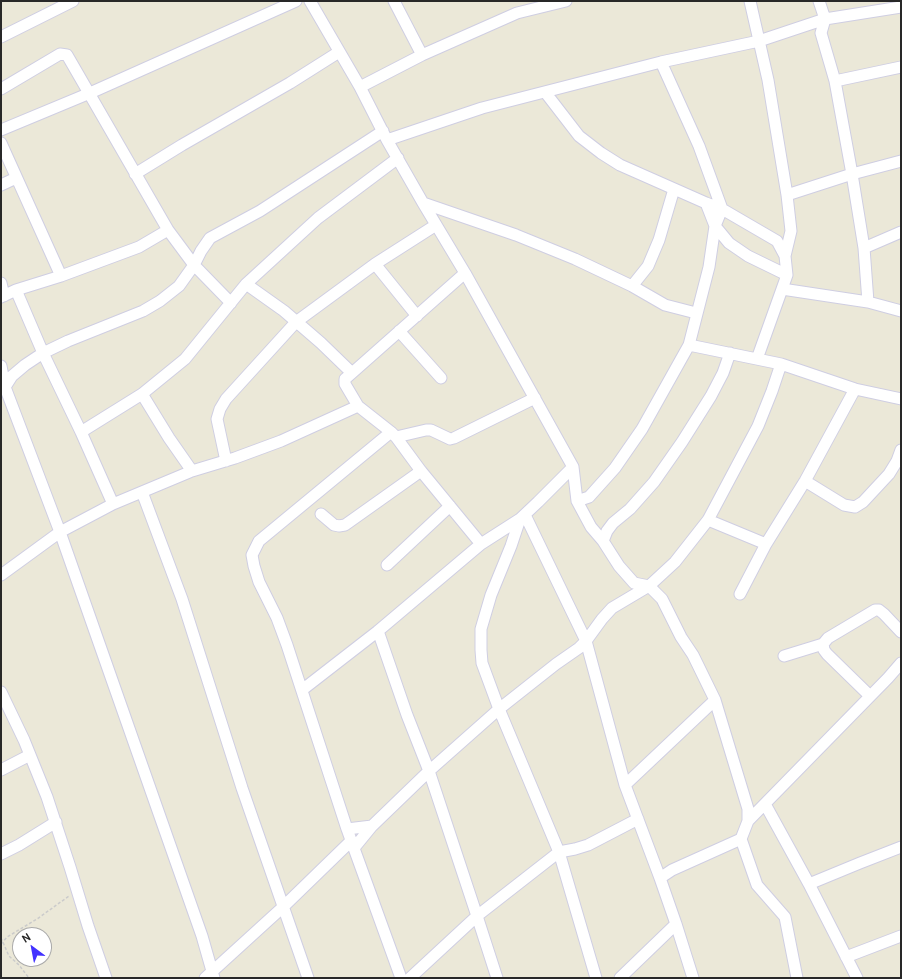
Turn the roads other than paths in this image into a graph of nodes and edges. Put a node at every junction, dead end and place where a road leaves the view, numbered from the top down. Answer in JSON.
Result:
{"nodes":[{"id":1,"x":73,"y":1,"type":"edge"},
{"id":2,"x":296,"y":1,"type":"edge"},
{"id":3,"x":310,"y":1,"type":"edge"},
{"id":4,"x":394,"y":1,"type":"edge"},
{"id":5,"x":566,"y":1,"type":"edge"},
{"id":6,"x":750,"y":1,"type":"edge"},
{"id":7,"x":819,"y":1,"type":"edge"},
{"id":8,"x":543,"y":3,"type":"edge"},
{"id":9,"x":61,"y":4,"type":"edge"},
{"id":10,"x":901,"y":7,"type":"edge"},
{"id":11,"x":825,"y":19,"type":"junction"},
{"id":12,"x":1,"y":36,"type":"edge"},
{"id":13,"x":758,"y":41,"type":"junction"},
{"id":14,"x":339,"y":52,"type":"junction"},
{"id":15,"x":422,"y":55,"type":"junction"},
{"id":16,"x":661,"y":62,"type":"junction"},
{"id":17,"x":901,"y":67,"type":"edge"},
{"id":18,"x":834,"y":81,"type":"junction"},
{"id":19,"x":360,"y":87,"type":"junction"},
{"id":20,"x":1,"y":89,"type":"edge"},
{"id":21,"x":545,"y":92,"type":"junction"},
{"id":22,"x":90,"y":93,"type":"junction"},
{"id":23,"x":1,"y":130,"type":"edge"},
{"id":24,"x":385,"y":136,"type":"junction"},
{"id":25,"x":1,"y":143,"type":"edge"},
{"id":26,"x":398,"y":158,"type":"junction"},
{"id":27,"x":901,"y":161,"type":"edge"},
{"id":28,"x":135,"y":174,"type":"junction"},
{"id":29,"x":852,"y":174,"type":"junction"},
{"id":30,"x":16,"y":178,"type":"junction"},
{"id":31,"x":1,"y":185,"type":"edge"},
{"id":32,"x":674,"y":189,"type":"junction"},
{"id":33,"x":788,"y":195,"type":"junction"},
{"id":34,"x":423,"y":203,"type":"junction"},
{"id":35,"x":706,"y":203,"type":"junction"},
{"id":36,"x":722,"y":209,"type":"junction"},
{"id":37,"x":436,"y":225,"type":"junction"},
{"id":38,"x":715,"y":226,"type":"junction"},
{"id":39,"x":168,"y":230,"type":"junction"},
{"id":40,"x":901,"y":232,"type":"edge"},
{"id":41,"x":864,"y":248,"type":"junction"},
{"id":42,"x":785,"y":256,"type":"junction"},
{"id":43,"x":376,"y":264,"type":"junction"},
{"id":44,"x":194,"y":265,"type":"junction"},
{"id":45,"x":465,"y":273,"type":"junction"},
{"id":46,"x":787,"y":275,"type":"junction"},
{"id":47,"x":61,"y":276,"type":"junction"},
{"id":48,"x":1,"y":283,"type":"edge"},
{"id":49,"x":246,"y":284,"type":"junction"},
{"id":50,"x":632,"y":286,"type":"junction"},
{"id":51,"x":782,"y":289,"type":"junction"},
{"id":52,"x":16,"y":290,"type":"junction"},
{"id":53,"x":2,"y":296,"type":"edge"},
{"id":54,"x":868,"y":302,"type":"junction"},
{"id":55,"x":231,"y":303,"type":"junction"},
{"id":56,"x":901,"y":311,"type":"edge"},
{"id":57,"x":696,"y":313,"type":"junction"},
{"id":58,"x":417,"y":316,"type":"junction"},
{"id":59,"x":296,"y":322,"type":"junction"},
{"id":60,"x":399,"y":331,"type":"junction"},
{"id":61,"x":689,"y":345,"type":"junction"},
{"id":62,"x":43,"y":353,"type":"junction"},
{"id":63,"x":730,"y":353,"type":"junction"},
{"id":64,"x":757,"y":359,"type":"junction"},
{"id":65,"x":781,"y":364,"type":"junction"},
{"id":66,"x":1,"y":366,"type":"edge"},
{"id":67,"x":352,"y":373,"type":"junction"},
{"id":68,"x":441,"y":378,"type":"dead end"},
{"id":69,"x":3,"y":388,"type":"edge"},
{"id":70,"x":855,"y":388,"type":"junction"},
{"id":71,"x":142,"y":394,"type":"junction"},
{"id":72,"x":535,"y":398,"type":"junction"},
{"id":73,"x":901,"y":399,"type":"edge"},
{"id":74,"x":358,"y":406,"type":"junction"},
{"id":75,"x":81,"y":432,"type":"junction"},
{"id":76,"x":394,"y":435,"type":"junction"},
{"id":77,"x":901,"y":450,"type":"edge"},
{"id":78,"x":226,"y":461,"type":"junction"},
{"id":79,"x":573,"y":467,"type":"junction"},
{"id":80,"x":192,"y":471,"type":"junction"},
{"id":81,"x":420,"y":471,"type":"junction"},
{"id":82,"x":805,"y":481,"type":"junction"},
{"id":83,"x":142,"y":492,"type":"junction"},
{"id":84,"x":577,"y":501,"type":"junction"},
{"id":85,"x":113,"y":504,"type":"junction"},
{"id":86,"x":450,"y":506,"type":"junction"},
{"id":87,"x":321,"y":514,"type":"dead end"},
{"id":88,"x":522,"y":517,"type":"junction"},
{"id":89,"x":708,"y":520,"type":"junction"},
{"id":90,"x":60,"y":532,"type":"junction"},
{"id":91,"x":603,"y":541,"type":"junction"},
{"id":92,"x":481,"y":544,"type":"junction"},
{"id":93,"x":766,"y":544,"type":"junction"},
{"id":94,"x":387,"y":565,"type":"dead end"},
{"id":95,"x":1,"y":575,"type":"edge"},
{"id":96,"x":648,"y":586,"type":"junction"},
{"id":97,"x":740,"y":594,"type":"dead end"},
{"id":98,"x":378,"y":631,"type":"junction"},
{"id":99,"x":901,"y":632,"type":"edge"},
{"id":100,"x":586,"y":642,"type":"junction"},
{"id":101,"x":823,"y":644,"type":"junction"},
{"id":102,"x":784,"y":656,"type":"dead end"},
{"id":103,"x":901,"y":663,"type":"edge"},
{"id":104,"x":302,"y":690,"type":"junction"},
{"id":105,"x":1,"y":693,"type":"edge"},
{"id":106,"x":870,"y":696,"type":"junction"},
{"id":107,"x":715,"y":700,"type":"junction"},
{"id":108,"x":499,"y":709,"type":"junction"},
{"id":109,"x":30,"y":755,"type":"junction"},
{"id":110,"x":1,"y":770,"type":"edge"},
{"id":111,"x":429,"y":771,"type":"junction"},
{"id":112,"x":625,"y":785,"type":"junction"},
{"id":113,"x":765,"y":804,"type":"junction"},
{"id":114,"x":638,"y":819,"type":"junction"},
{"id":115,"x":748,"y":821,"type":"junction"},
{"id":116,"x":56,"y":822,"type":"junction"},
{"id":117,"x":372,"y":826,"type":"junction"},
{"id":118,"x":347,"y":829,"type":"junction"},
{"id":119,"x":741,"y":839,"type":"junction"},
{"id":120,"x":353,"y":844,"type":"junction"},
{"id":121,"x":901,"y":847,"type":"edge"},
{"id":122,"x":559,"y":852,"type":"junction"},
{"id":123,"x":1,"y":854,"type":"edge"},
{"id":124,"x":660,"y":878,"type":"junction"},
{"id":125,"x":809,"y":884,"type":"junction"},
{"id":126,"x":283,"y":907,"type":"junction"},
{"id":127,"x":478,"y":916,"type":"junction"},
{"id":128,"x":676,"y":924,"type":"junction"},
{"id":129,"x":901,"y":936,"type":"edge"},
{"id":130,"x":846,"y":957,"type":"junction"},
{"id":131,"x":210,"y":976,"type":"edge"},
{"id":132,"x":106,"y":978,"type":"edge"},
{"id":133,"x":308,"y":978,"type":"edge"},
{"id":134,"x":401,"y":978,"type":"edge"},
{"id":135,"x":410,"y":978,"type":"edge"},
{"id":136,"x":497,"y":978,"type":"edge"},
{"id":137,"x":596,"y":978,"type":"edge"},
{"id":138,"x":620,"y":978,"type":"edge"},
{"id":139,"x":693,"y":978,"type":"edge"},
{"id":140,"x":797,"y":978,"type":"edge"},
{"id":141,"x":857,"y":978,"type":"edge"}],
"edges":[{"from":1,"to":9,"type":"street"},
{"from":2,"to":22,"type":"street"},
{"from":3,"to":14,"type":"street"},
{"from":4,"to":15,"type":"street"},
{"from":5,"to":8,"type":"street"},
{"from":6,"to":13,"type":"street"},
{"from":7,"to":11,"type":"street"},
{"from":8,"to":15,"type":"street"},
{"from":9,"to":12,"type":"street"},
{"from":10,"to":11,"type":"street"},
{"from":11,"to":13,"type":"street"},
{"from":11,"to":18,"type":"street"},
{"from":13,"to":16,"type":"street"},
{"from":13,"to":33,"type":"street"},
{"from":14,"to":19,"type":"street"},
{"from":14,"to":28,"type":"street"},
{"from":15,"to":19,"type":"street"},
{"from":16,"to":21,"type":"street"},
{"from":16,"to":36,"type":"street"},
{"from":17,"to":18,"type":"street"},
{"from":18,"to":29,"type":"street"},
{"from":19,"to":24,"type":"street"},
{"from":20,"to":22,"type":"street"},
{"from":21,"to":24,"type":"street"},
{"from":21,"to":32,"type":"street"},
{"from":22,"to":23,"type":"street"},
{"from":22,"to":28,"type":"street"},
{"from":24,"to":26,"type":"street"},
{"from":24,"to":44,"type":"street"},
{"from":25,"to":30,"type":"street"},
{"from":26,"to":34,"type":"street"},
{"from":26,"to":49,"type":"street"},
{"from":27,"to":29,"type":"street"},
{"from":28,"to":39,"type":"street"},
{"from":29,"to":33,"type":"street"},
{"from":29,"to":41,"type":"street"},
{"from":30,"to":31,"type":"street"},
{"from":30,"to":47,"type":"street"},
{"from":32,"to":35,"type":"street"},
{"from":32,"to":50,"type":"street"},
{"from":33,"to":42,"type":"street"},
{"from":34,"to":37,"type":"street"},
{"from":34,"to":50,"type":"street"},
{"from":35,"to":36,"type":"street"},
{"from":35,"to":38,"type":"street"},
{"from":36,"to":38,"type":"street"},
{"from":36,"to":42,"type":"street"},
{"from":37,"to":43,"type":"street"},
{"from":37,"to":45,"type":"street"},
{"from":38,"to":46,"type":"street"},
{"from":38,"to":57,"type":"street"},
{"from":39,"to":44,"type":"street"},
{"from":39,"to":47,"type":"street"},
{"from":40,"to":41,"type":"street"},
{"from":41,"to":54,"type":"street"},
{"from":42,"to":46,"type":"street"},
{"from":43,"to":58,"type":"street"},
{"from":43,"to":59,"type":"street"},
{"from":44,"to":55,"type":"street"},
{"from":44,"to":62,"type":"street"},
{"from":45,"to":58,"type":"street"},
{"from":45,"to":72,"type":"street"},
{"from":46,"to":51,"type":"street"},
{"from":47,"to":52,"type":"street"},
{"from":48,"to":53,"type":"street"},
{"from":49,"to":55,"type":"street"},
{"from":49,"to":59,"type":"street"},
{"from":50,"to":57,"type":"street"},
{"from":51,"to":54,"type":"street"},
{"from":51,"to":64,"type":"street"},
{"from":52,"to":53,"type":"street"},
{"from":52,"to":62,"type":"street"},
{"from":54,"to":56,"type":"street"},
{"from":55,"to":71,"type":"street"},
{"from":57,"to":61,"type":"street"},
{"from":58,"to":60,"type":"street"},
{"from":59,"to":67,"type":"street"},
{"from":59,"to":78,"type":"street"},
{"from":60,"to":67,"type":"street"},
{"from":60,"to":68,"type":"street"},
{"from":61,"to":63,"type":"street"},
{"from":61,"to":84,"type":"street"},
{"from":62,"to":69,"type":"street"},
{"from":62,"to":75,"type":"street"},
{"from":63,"to":64,"type":"street"},
{"from":63,"to":91,"type":"street"},
{"from":64,"to":65,"type":"street"},
{"from":65,"to":70,"type":"street"},
{"from":65,"to":89,"type":"street"},
{"from":66,"to":69,"type":"street"},
{"from":67,"to":74,"type":"street"},
{"from":69,"to":90,"type":"street"},
{"from":70,"to":73,"type":"street"},
{"from":70,"to":82,"type":"street"},
{"from":71,"to":75,"type":"street"},
{"from":71,"to":80,"type":"street"},
{"from":72,"to":76,"type":"street"},
{"from":72,"to":79,"type":"street"},
{"from":74,"to":76,"type":"street"},
{"from":74,"to":78,"type":"street"},
{"from":75,"to":85,"type":"street"},
{"from":76,"to":81,"type":"street"},
{"from":76,"to":104,"type":"street"},
{"from":77,"to":82,"type":"street"},
{"from":78,"to":80,"type":"street"},
{"from":79,"to":84,"type":"street"},
{"from":79,"to":88,"type":"street"},
{"from":80,"to":83,"type":"street"},
{"from":81,"to":86,"type":"street"},
{"from":81,"to":87,"type":"street"},
{"from":82,"to":93,"type":"street"},
{"from":83,"to":85,"type":"street"},
{"from":83,"to":126,"type":"street"},
{"from":84,"to":91,"type":"street"},
{"from":85,"to":90,"type":"street"},
{"from":86,"to":92,"type":"street"},
{"from":86,"to":94,"type":"street"},
{"from":88,"to":92,"type":"street"},
{"from":88,"to":100,"type":"street"},
{"from":88,"to":108,"type":"street"},
{"from":89,"to":93,"type":"street"},
{"from":89,"to":96,"type":"street"},
{"from":90,"to":95,"type":"street"},
{"from":90,"to":131,"type":"street"},
{"from":91,"to":96,"type":"street"},
{"from":92,"to":98,"type":"street"},
{"from":93,"to":97,"type":"street"},
{"from":96,"to":100,"type":"street"},
{"from":96,"to":107,"type":"street"},
{"from":98,"to":104,"type":"street"},
{"from":98,"to":111,"type":"street"},
{"from":99,"to":101,"type":"street"},
{"from":100,"to":108,"type":"street"},
{"from":100,"to":112,"type":"street"},
{"from":101,"to":102,"type":"street"},
{"from":101,"to":106,"type":"street"},
{"from":103,"to":106,"type":"street"},
{"from":104,"to":118,"type":"street"},
{"from":105,"to":109,"type":"street"},
{"from":106,"to":113,"type":"street"},
{"from":107,"to":112,"type":"street"},
{"from":107,"to":115,"type":"street"},
{"from":108,"to":111,"type":"street"},
{"from":108,"to":122,"type":"street"},
{"from":109,"to":110,"type":"street"},
{"from":109,"to":116,"type":"street"},
{"from":111,"to":117,"type":"street"},
{"from":111,"to":127,"type":"street"},
{"from":112,"to":114,"type":"street"},
{"from":113,"to":115,"type":"street"},
{"from":113,"to":125,"type":"street"},
{"from":114,"to":122,"type":"street"},
{"from":114,"to":124,"type":"street"},
{"from":115,"to":119,"type":"street"},
{"from":116,"to":123,"type":"street"},
{"from":116,"to":132,"type":"street"},
{"from":117,"to":118,"type":"street"},
{"from":117,"to":120,"type":"street"},
{"from":118,"to":120,"type":"street"},
{"from":119,"to":124,"type":"street"},
{"from":119,"to":140,"type":"street"},
{"from":120,"to":126,"type":"street"},
{"from":120,"to":134,"type":"street"},
{"from":121,"to":125,"type":"street"},
{"from":122,"to":127,"type":"street"},
{"from":122,"to":137,"type":"street"},
{"from":124,"to":128,"type":"street"},
{"from":125,"to":130,"type":"street"},
{"from":126,"to":131,"type":"street"},
{"from":126,"to":133,"type":"street"},
{"from":127,"to":135,"type":"street"},
{"from":127,"to":136,"type":"street"},
{"from":128,"to":138,"type":"street"},
{"from":128,"to":139,"type":"street"},
{"from":129,"to":130,"type":"street"},
{"from":130,"to":141,"type":"street"}]}
